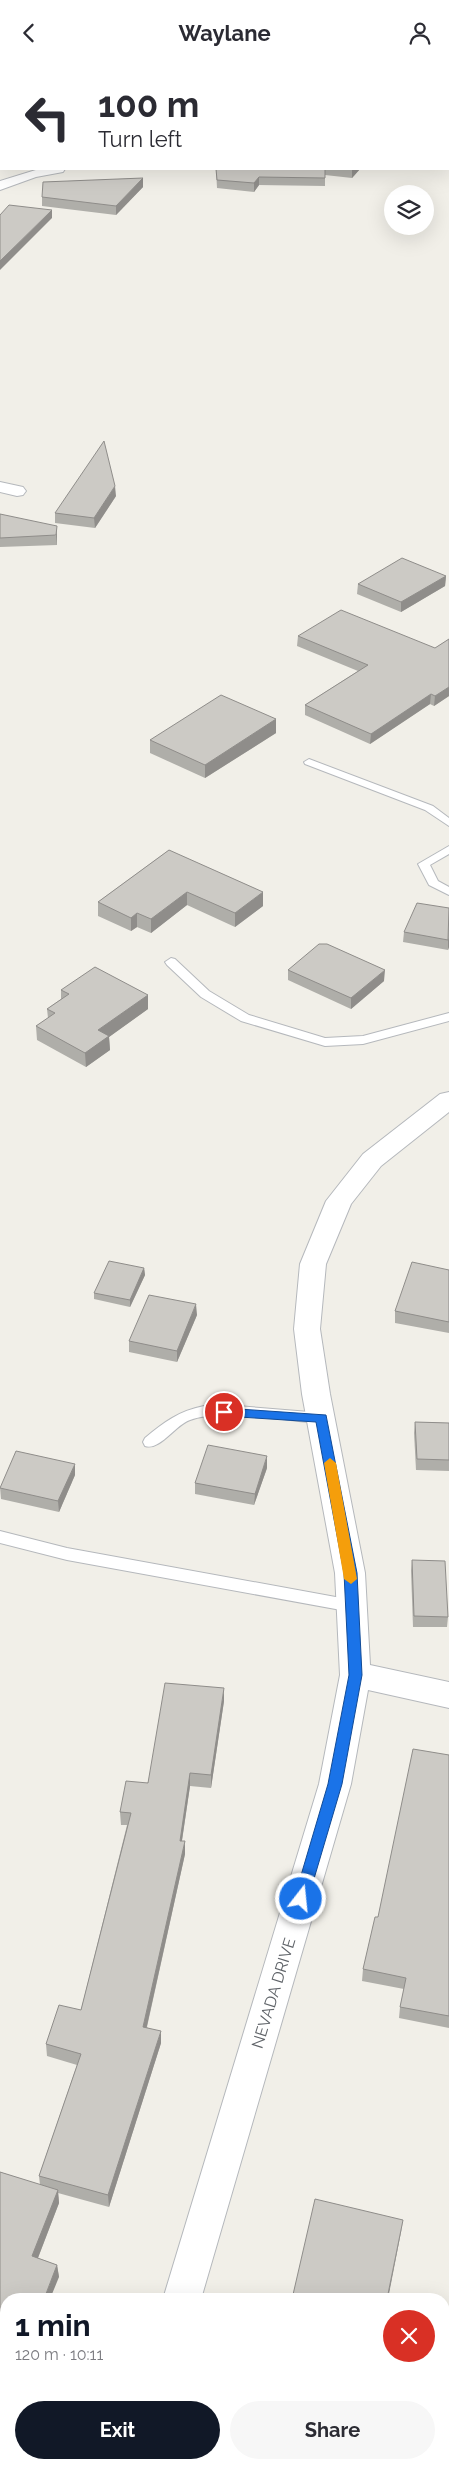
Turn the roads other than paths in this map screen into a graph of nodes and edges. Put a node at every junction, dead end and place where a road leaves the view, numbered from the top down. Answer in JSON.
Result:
{"nodes":[{"id":1,"x":53,"y":170,"type":"edge"},
{"id":2,"x":0,"y":185,"type":"edge"},
{"id":3,"x":0,"y":487,"type":"edge"},
{"id":4,"x":17,"y":491,"type":"dead end"},
{"id":5,"x":309,"y":762,"type":"dead end"},
{"id":6,"x":449,"y":823,"type":"edge"},
{"id":7,"x":449,"y":849,"type":"edge"},
{"id":8,"x":449,"y":892,"type":"edge"},
{"id":9,"x":171,"y":962,"type":"dead end"},
{"id":10,"x":449,"y":1017,"type":"edge"},
{"id":11,"x":449,"y":1100,"type":"edge"},
{"id":12,"x":322,"y":1418,"type":"junction"},
{"id":13,"x":150,"y":1442,"type":"dead end"},
{"id":14,"x":0,"y":1537,"type":"edge"},
{"id":15,"x":352,"y":1606,"type":"junction"},
{"id":16,"x":355,"y":1675,"type":"junction"},
{"id":17,"x":449,"y":1695,"type":"edge"},
{"id":18,"x":184,"y":2293,"type":"edge"}],
"edges":[{"from":1,"to":2,"type":"street"},
{"from":3,"to":4,"type":"street"},
{"from":5,"to":6,"type":"lane"},
{"from":7,"to":8,"type":"lane"},
{"from":9,"to":10,"type":"lane"},
{"from":11,"to":12,"type":"street","name":"NEVADA DRIVE"},
{"from":12,"to":13,"type":"lane"},
{"from":12,"to":15,"type":"street","name":"NEVADA DRIVE"},
{"from":14,"to":15,"type":"lane"},
{"from":15,"to":16,"type":"street","name":"NEVADA DRIVE"},
{"from":16,"to":17,"type":"street"},
{"from":16,"to":18,"type":"street","name":"NEVADA DRIVE"}]}
